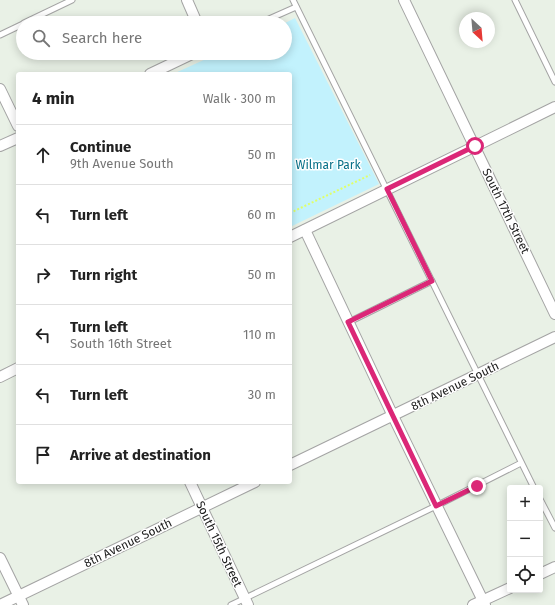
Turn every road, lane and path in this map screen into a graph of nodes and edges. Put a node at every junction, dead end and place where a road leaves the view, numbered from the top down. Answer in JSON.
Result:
{"nodes":[{"id":1,"x":72,"y":0,"type":"edge"},
{"id":2,"x":187,"y":0,"type":"edge"},
{"id":3,"x":293,"y":0,"type":"edge"},
{"id":4,"x":404,"y":0,"type":"edge"},
{"id":5,"x":515,"y":0,"type":"edge"},
{"id":6,"x":296,"y":7,"type":"junction"},
{"id":7,"x":39,"y":16,"type":"edge"},
{"id":8,"x":194,"y":16,"type":"edge"},
{"id":9,"x":276,"y":16,"type":"edge"},
{"id":10,"x":16,"y":27,"type":"edge"},
{"id":11,"x":0,"y":35,"type":"edge"},
{"id":12,"x":179,"y":60,"type":"edge"},
{"id":13,"x":154,"y":72,"type":"edge"},
{"id":14,"x":555,"y":82,"type":"edge"},
{"id":15,"x":0,"y":89,"type":"edge"},
{"id":16,"x":555,"y":107,"type":"edge"},
{"id":17,"x":16,"y":122,"type":"edge"},
{"id":18,"x":16,"y":139,"type":"edge"},
{"id":19,"x":0,"y":146,"type":"edge"},
{"id":20,"x":475,"y":146,"type":"junction"},
{"id":21,"x":374,"y":172,"type":"dead end"},
{"id":22,"x":387,"y":189,"type":"junction"},
{"id":23,"x":292,"y":213,"type":"edge"},
{"id":24,"x":305,"y":230,"type":"junction"},
{"id":25,"x":292,"y":236,"type":"edge"},
{"id":26,"x":432,"y":281,"type":"junction"},
{"id":27,"x":555,"y":314,"type":"edge"},
{"id":28,"x":348,"y":322,"type":"junction"},
{"id":29,"x":555,"y":337,"type":"edge"},
{"id":30,"x":16,"y":369,"type":"edge"},
{"id":31,"x":477,"y":374,"type":"junction"},
{"id":32,"x":0,"y":377,"type":"edge"},
{"id":33,"x":393,"y":416,"type":"junction"},
{"id":34,"x":521,"y":463,"type":"junction"},
{"id":35,"x":292,"y":464,"type":"edge"},
{"id":36,"x":191,"y":484,"type":"edge"},
{"id":37,"x":251,"y":484,"type":"edge"},
{"id":38,"x":532,"y":485,"type":"edge"},
{"id":39,"x":543,"y":505,"type":"edge"},
{"id":40,"x":436,"y":506,"type":"junction"},
{"id":41,"x":202,"y":507,"type":"junction"},
{"id":42,"x":555,"y":528,"type":"edge"},
{"id":43,"x":0,"y":558,"type":"edge"},
{"id":44,"x":555,"y":567,"type":"edge"},
{"id":45,"x":543,"y":573,"type":"edge"},
{"id":46,"x":507,"y":590,"type":"edge"},
{"id":47,"x":21,"y":600,"type":"edge"},
{"id":48,"x":246,"y":602,"type":"edge"},
{"id":49,"x":484,"y":603,"type":"edge"},
{"id":50,"x":0,"y":605,"type":"edge"},
{"id":51,"x":231,"y":605,"type":"edge"},
{"id":52,"x":473,"y":605,"type":"edge"}],
"edges":[{"from":1,"to":7,"type":"lane"},
{"from":2,"to":8,"type":"street"},
{"from":3,"to":6,"type":"lane"},
{"from":4,"to":20,"type":"street","name":"South 17th Street"},
{"from":5,"to":14,"type":"lane"},
{"from":6,"to":9,"type":"lane"},
{"from":6,"to":22,"type":"lane"},
{"from":10,"to":11,"type":"lane"},
{"from":12,"to":13,"type":"street"},
{"from":15,"to":17,"type":"street"},
{"from":16,"to":20,"type":"street"},
{"from":18,"to":19,"type":"street"},
{"from":20,"to":22,"type":"street"},
{"from":20,"to":27,"type":"street","name":"South 17th Street"},
{"from":21,"to":23,"type":"path"},
{"from":22,"to":24,"type":"street"},
{"from":22,"to":26,"type":"lane"},
{"from":24,"to":25,"type":"street"},
{"from":24,"to":28,"type":"street"},
{"from":26,"to":28,"type":"lane"},
{"from":26,"to":31,"type":"lane"},
{"from":28,"to":33,"type":"street"},
{"from":29,"to":31,"type":"street","name":"8th Avenue South"},
{"from":30,"to":32,"type":"street"},
{"from":31,"to":33,"type":"street","name":"8th Avenue South"},
{"from":31,"to":34,"type":"lane"},
{"from":33,"to":35,"type":"street","name":"8th Avenue South"},
{"from":33,"to":40,"type":"street"},
{"from":34,"to":38,"type":"lane"},
{"from":34,"to":40,"type":"lane"},
{"from":36,"to":41,"type":"street","name":"South 15th Street"},
{"from":37,"to":41,"type":"street","name":"8th Avenue South"},
{"from":39,"to":42,"type":"lane"},
{"from":40,"to":48,"type":"lane"},
{"from":40,"to":49,"type":"street"},
{"from":41,"to":47,"type":"street","name":"8th Avenue South"},
{"from":41,"to":48,"type":"street","name":"South 15th Street"},
{"from":43,"to":47,"type":"street"},
{"from":44,"to":45,"type":"street"},
{"from":46,"to":49,"type":"street"},
{"from":47,"to":50,"type":"street","name":"8th Avenue South"},
{"from":48,"to":51,"type":"lane"},
{"from":49,"to":52,"type":"street"}]}
